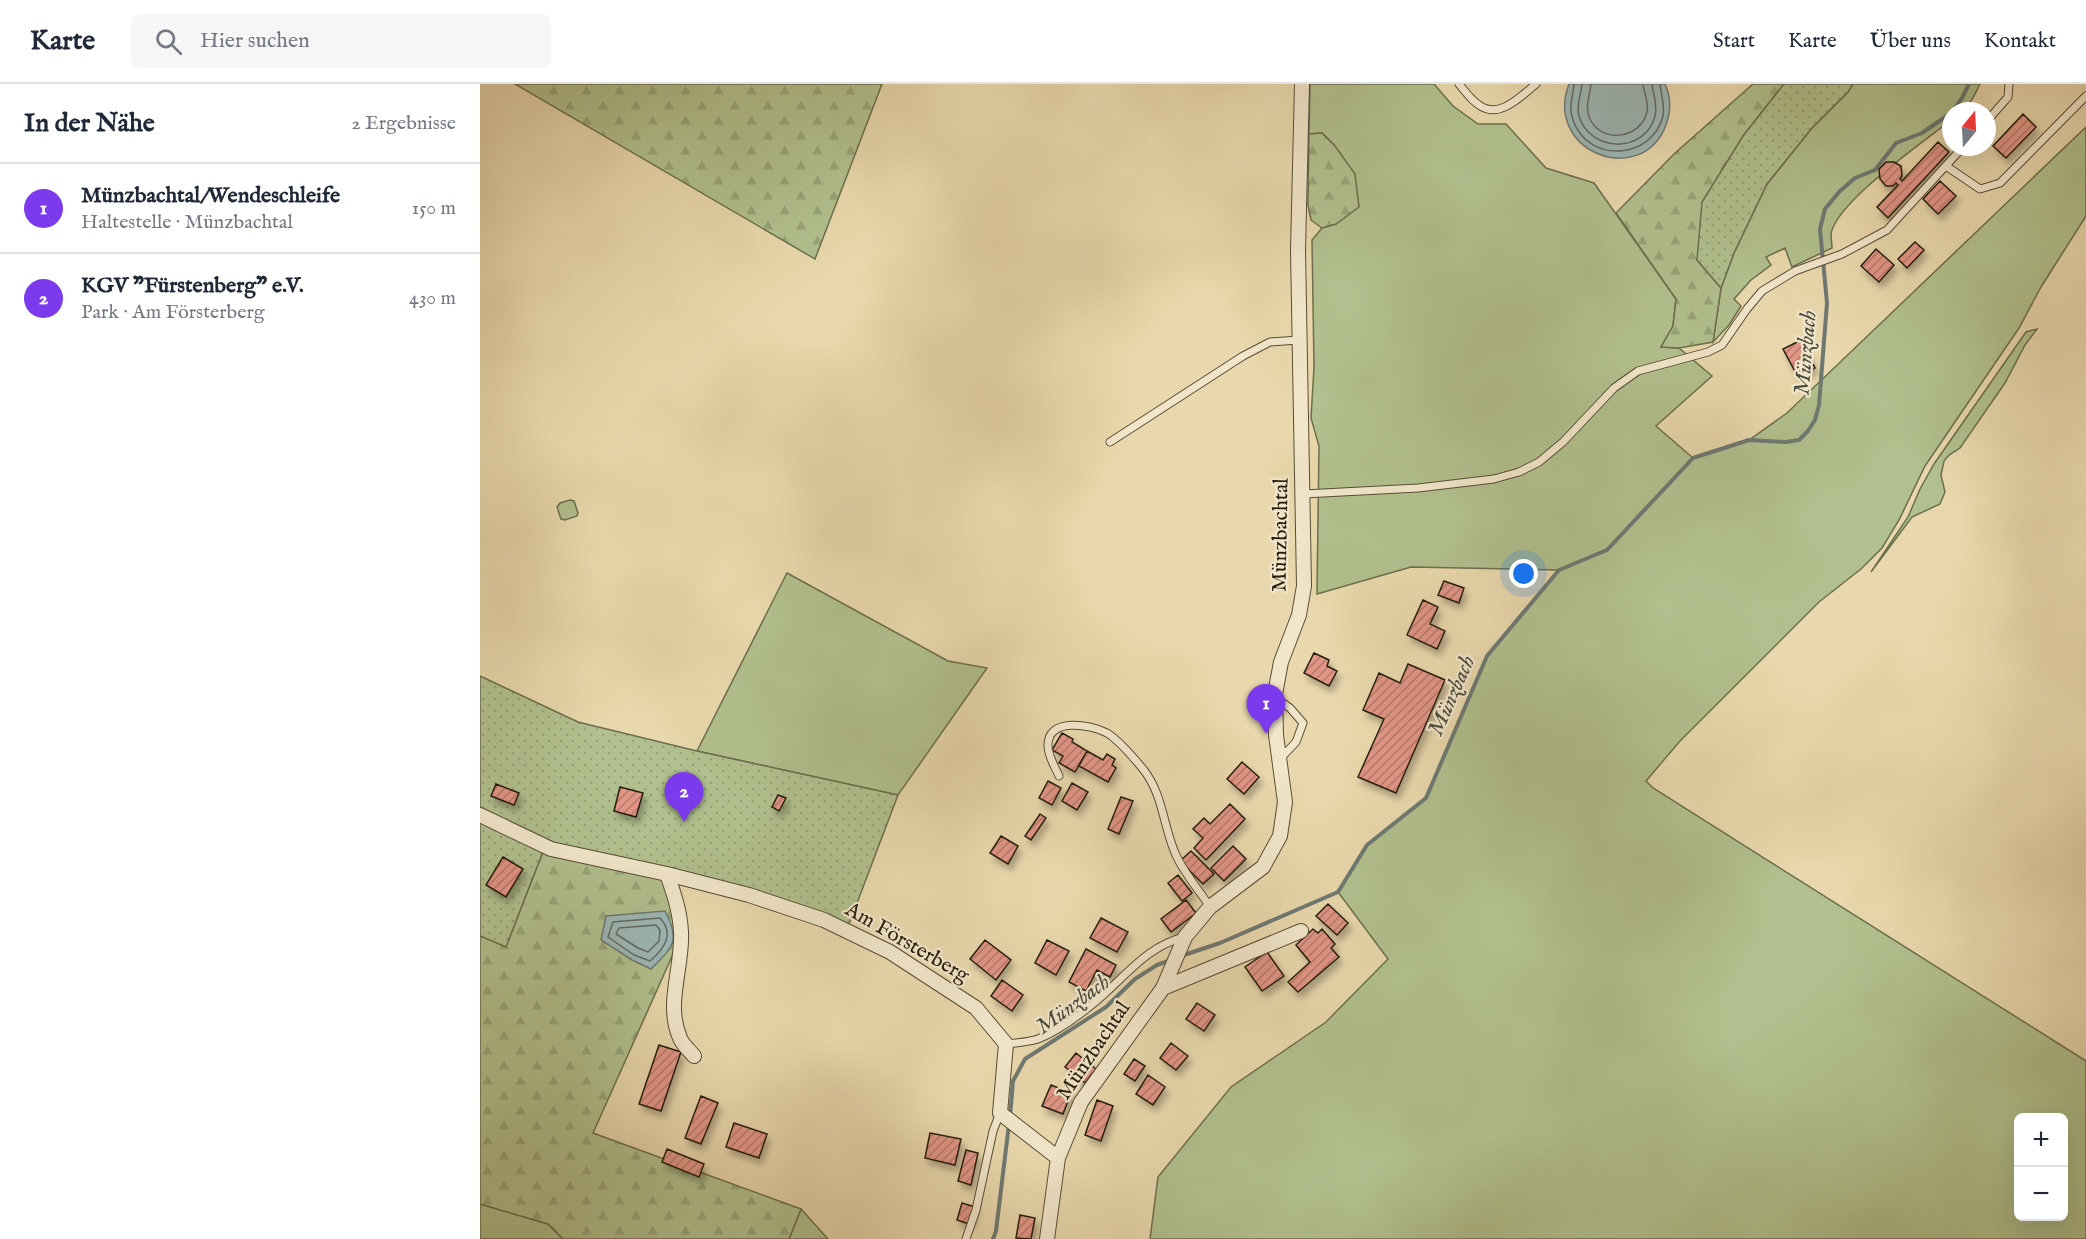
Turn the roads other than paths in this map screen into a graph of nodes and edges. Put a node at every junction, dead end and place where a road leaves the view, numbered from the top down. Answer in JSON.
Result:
{"nodes":[{"id":1,"x":1302,"y":84,"type":"edge"},
{"id":2,"x":1459,"y":84,"type":"edge"},
{"id":3,"x":1536,"y":84,"type":"edge"},
{"id":4,"x":2009,"y":84,"type":"edge"},
{"id":5,"x":2086,"y":96,"type":"edge"},
{"id":6,"x":1996,"y":110,"type":"edge"},
{"id":7,"x":1955,"y":156,"type":"edge"},
{"id":8,"x":1946,"y":166,"type":"junction"},
{"id":9,"x":1299,"y":340,"type":"junction"},
{"id":10,"x":1110,"y":442,"type":"dead end"},
{"id":11,"x":1304,"y":494,"type":"junction"},
{"id":12,"x":1275,"y":698,"type":"junction"},
{"id":13,"x":1280,"y":760,"type":"junction"},
{"id":14,"x":1059,"y":776,"type":"dead end"},
{"id":15,"x":480,"y":815,"type":"edge"},
{"id":16,"x":667,"y":874,"type":"junction"},
{"id":17,"x":1210,"y":907,"type":"junction"},
{"id":18,"x":1301,"y":931,"type":"dead end"},
{"id":19,"x":1183,"y":942,"type":"junction"},
{"id":20,"x":1163,"y":988,"type":"junction"},
{"id":21,"x":1006,"y":1044,"type":"junction"},
{"id":22,"x":694,"y":1056,"type":"dead end"},
{"id":23,"x":1004,"y":1114,"type":"junction"},
{"id":24,"x":1058,"y":1158,"type":"junction"},
{"id":25,"x":966,"y":1239,"type":"edge"},
{"id":26,"x":1047,"y":1239,"type":"edge"}],
"edges":[{"from":1,"to":9,"type":"street","name":"Münzbachtal"},
{"from":2,"to":3,"type":"lane"},
{"from":4,"to":6,"type":"lane"},
{"from":5,"to":8,"type":"lane"},
{"from":7,"to":8,"type":"lane"},
{"from":8,"to":11,"type":"lane"},
{"from":9,"to":10,"type":"lane"},
{"from":9,"to":11,"type":"street","name":"Münzbachtal"},
{"from":11,"to":12,"type":"street","name":"Münzbachtal"},
{"from":12,"to":13,"type":"street","name":"Münzbachtal"},
{"from":12,"to":13,"type":"lane"},
{"from":13,"to":17,"type":"street","name":"Münzbachtal"},
{"from":14,"to":17,"type":"lane"},
{"from":15,"to":16,"type":"street","name":"Am Försterberg"},
{"from":16,"to":21,"type":"street","name":"Am Försterberg"},
{"from":16,"to":22,"type":"street"},
{"from":17,"to":19,"type":"street","name":"Münzbachtal"},
{"from":18,"to":20,"type":"street"},
{"from":19,"to":20,"type":"street","name":"Münzbachtal"},
{"from":19,"to":21,"type":"lane"},
{"from":20,"to":24,"type":"street","name":"Münzbachtal"},
{"from":21,"to":23,"type":"street"},
{"from":23,"to":24,"type":"street"},
{"from":23,"to":25,"type":"lane"},
{"from":24,"to":26,"type":"street","name":"Münzbachtal"}]}
